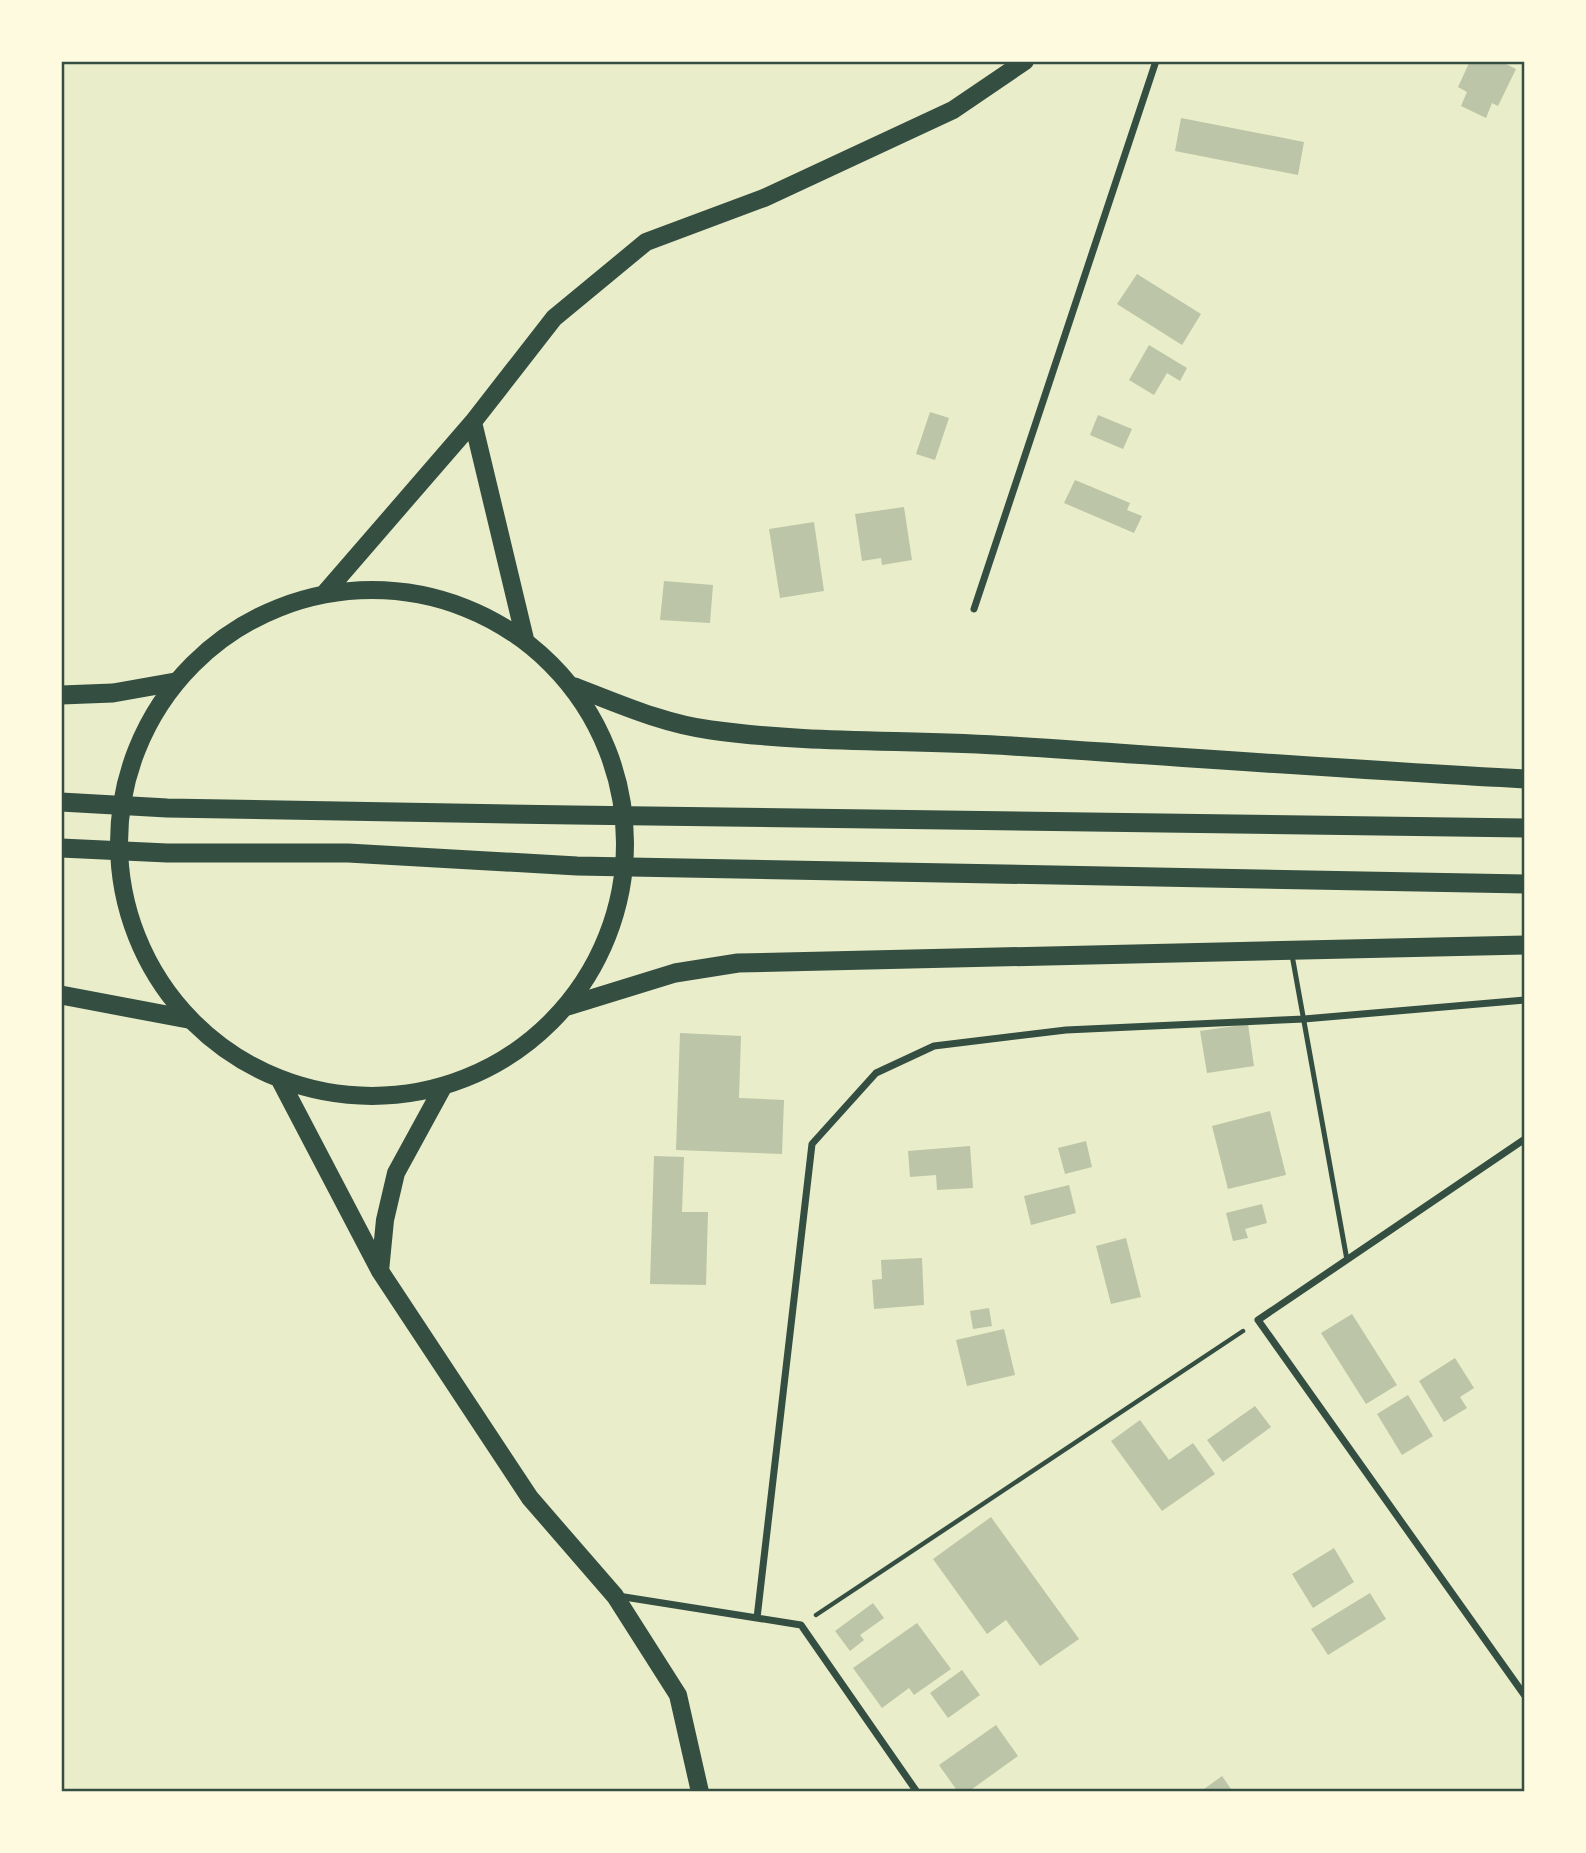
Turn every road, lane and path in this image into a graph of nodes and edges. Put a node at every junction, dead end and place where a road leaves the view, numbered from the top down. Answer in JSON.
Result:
{"nodes":[{"id":1,"x":1025,"y":61,"type":"edge"},
{"id":2,"x":1156,"y":61,"type":"edge"},
{"id":3,"x":474,"y":422,"type":"junction"},
{"id":4,"x":325,"y":593,"type":"junction"},
{"id":5,"x":974,"y":609,"type":"dead end"},
{"id":6,"x":525,"y":639,"type":"junction"},
{"id":7,"x":175,"y":682,"type":"junction"},
{"id":8,"x":575,"y":687,"type":"junction"},
{"id":9,"x":61,"y":695,"type":"edge"},
{"id":10,"x":1525,"y":779,"type":"edge"},
{"id":11,"x":61,"y":802,"type":"edge"},
{"id":12,"x":1525,"y":828,"type":"edge"},
{"id":13,"x":61,"y":848,"type":"edge"},
{"id":14,"x":1525,"y":884,"type":"edge"},
{"id":15,"x":1525,"y":945,"type":"edge"},
{"id":16,"x":1291,"y":951,"type":"junction"},
{"id":17,"x":61,"y":995,"type":"edge"},
{"id":18,"x":1525,"y":1000,"type":"edge"},
{"id":19,"x":568,"y":1006,"type":"junction"},
{"id":20,"x":188,"y":1019,"type":"junction"},
{"id":21,"x":1304,"y":1019,"type":"junction"},
{"id":22,"x":281,"y":1080,"type":"junction"},
{"id":23,"x":443,"y":1087,"type":"junction"},
{"id":24,"x":1525,"y":1139,"type":"edge"},
{"id":25,"x":1347,"y":1260,"type":"junction"},
{"id":26,"x":380,"y":1271,"type":"junction"},
{"id":27,"x":1258,"y":1320,"type":"junction"},
{"id":28,"x":615,"y":1596,"type":"junction"},
{"id":29,"x":757,"y":1618,"type":"junction"},
{"id":30,"x":801,"y":1625,"type":"junction"},
{"id":31,"x":1525,"y":1696,"type":"edge"},
{"id":32,"x":700,"y":1792,"type":"edge"},
{"id":33,"x":917,"y":1792,"type":"edge"}],
"edges":[{"from":1,"to":3,"type":"main road"},
{"from":2,"to":5,"type":"street"},
{"from":3,"to":4,"type":"main road"},
{"from":3,"to":6,"type":"main road"},
{"from":4,"to":6,"type":"main road"},
{"from":4,"to":7,"type":"main road"},
{"from":6,"to":8,"type":"main road"},
{"from":7,"to":9,"type":"highway"},
{"from":7,"to":20,"type":"main road"},
{"from":8,"to":10,"type":"highway"},
{"from":8,"to":19,"type":"main road"},
{"from":11,"to":12,"type":"highway"},
{"from":13,"to":14,"type":"highway"},
{"from":15,"to":16,"type":"highway"},
{"from":16,"to":19,"type":"highway"},
{"from":16,"to":21,"type":"lane"},
{"from":17,"to":20,"type":"highway"},
{"from":18,"to":21,"type":"street"},
{"from":19,"to":23,"type":"main road"},
{"from":20,"to":22,"type":"main road"},
{"from":21,"to":25,"type":"lane"},
{"from":21,"to":29,"type":"street"},
{"from":22,"to":23,"type":"main road"},
{"from":22,"to":26,"type":"main road"},
{"from":23,"to":26,"type":"main road"},
{"from":24,"to":25,"type":"street"},
{"from":25,"to":27,"type":"street"},
{"from":26,"to":28,"type":"main road"},
{"from":27,"to":30,"type":"path"},
{"from":27,"to":31,"type":"street"},
{"from":28,"to":29,"type":"street"},
{"from":28,"to":32,"type":"main road"},
{"from":29,"to":30,"type":"street"},
{"from":30,"to":33,"type":"street"}]}
